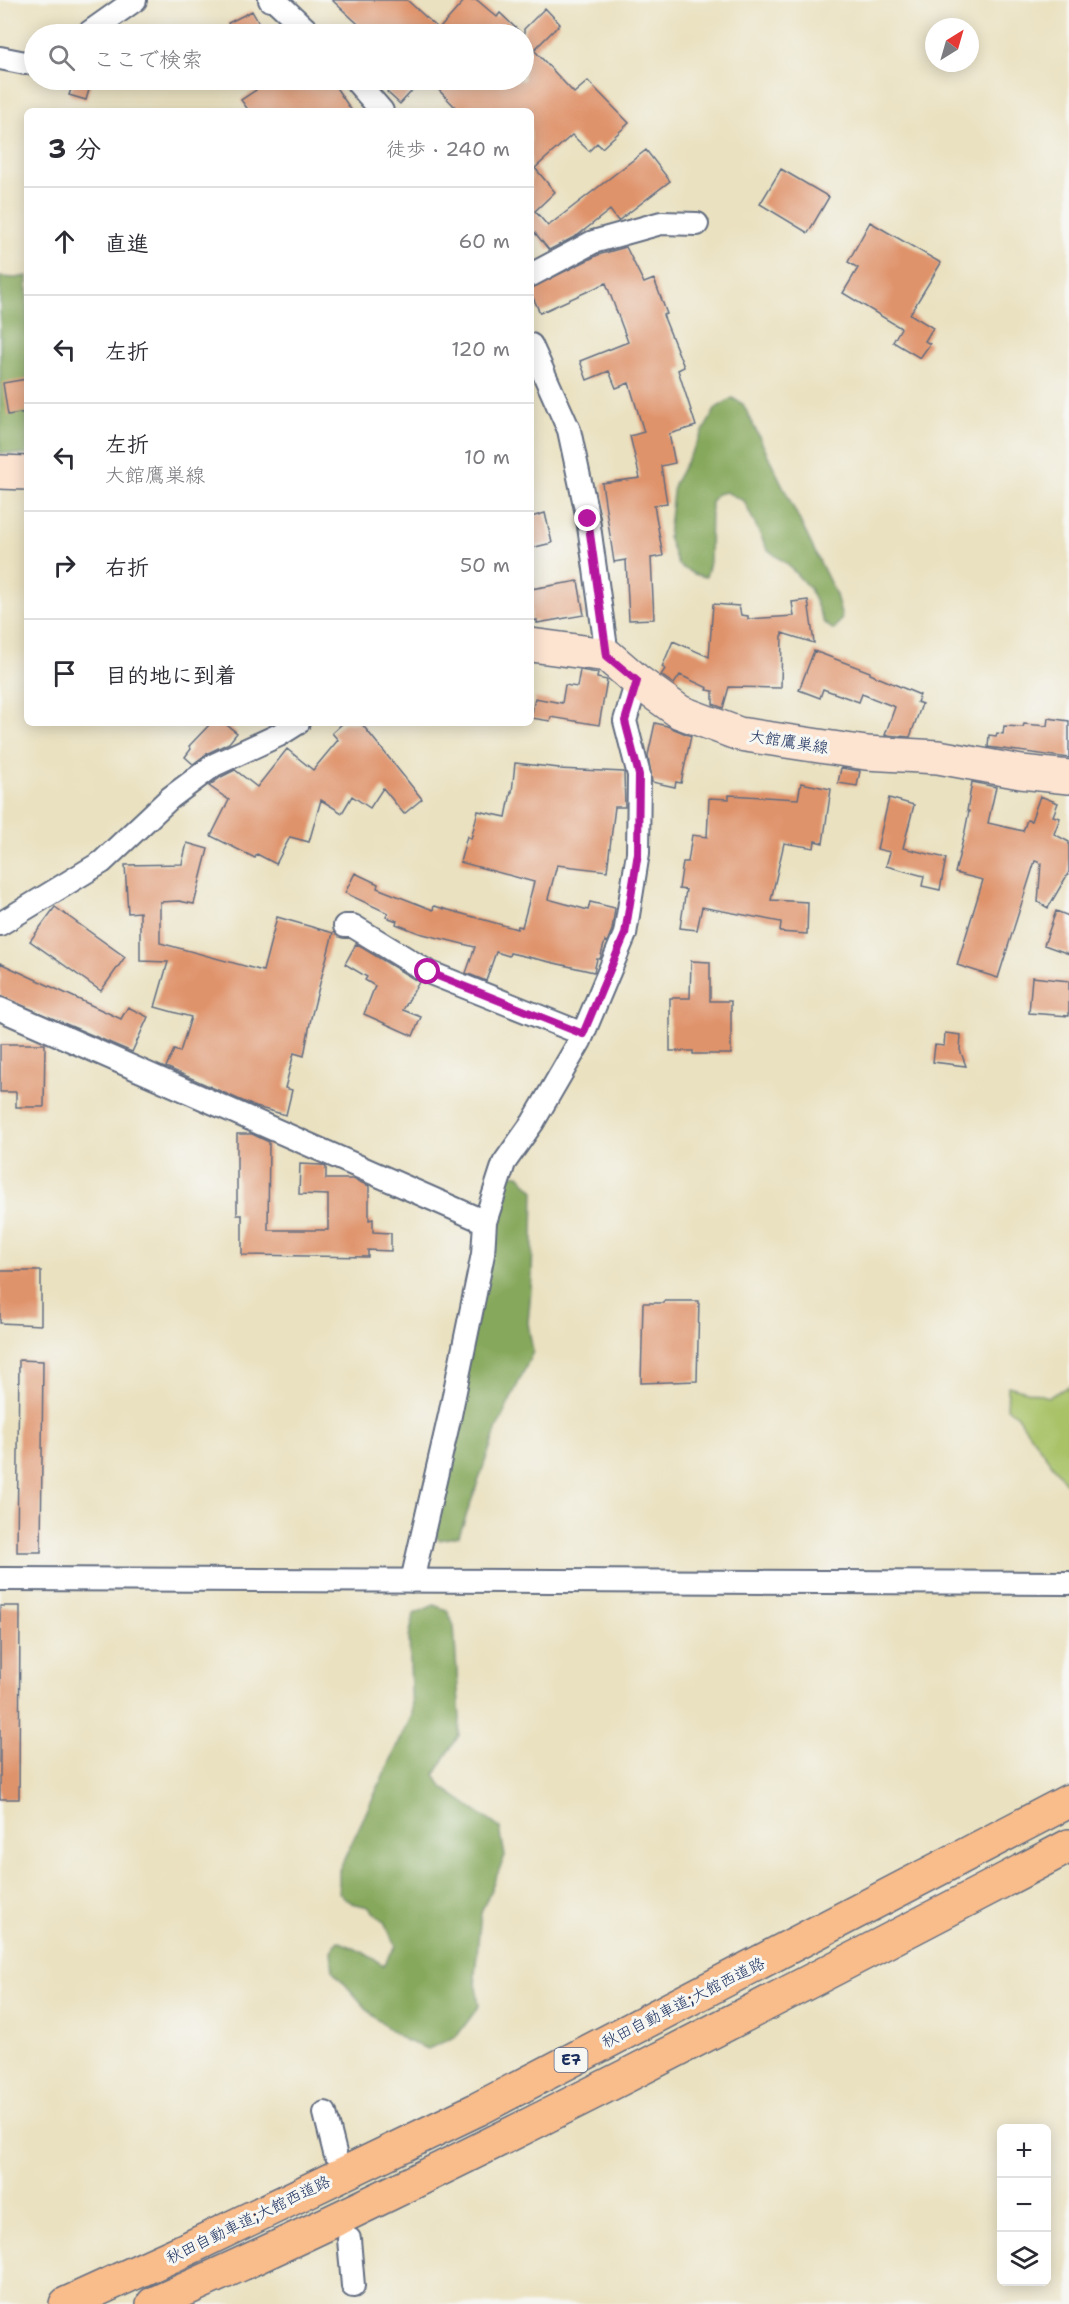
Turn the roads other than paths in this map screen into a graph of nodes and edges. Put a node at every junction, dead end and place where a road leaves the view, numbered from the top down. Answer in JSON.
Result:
{"nodes":[{"id":1,"x":135,"y":0,"type":"edge"},
{"id":2,"x":270,"y":0,"type":"edge"},
{"id":3,"x":101,"y":24,"type":"edge"},
{"id":4,"x":300,"y":24,"type":"edge"},
{"id":5,"x":0,"y":58,"type":"edge"},
{"id":6,"x":24,"y":63,"type":"edge"},
{"id":7,"x":364,"y":90,"type":"edge"},
{"id":8,"x":379,"y":108,"type":"edge"},
{"id":9,"x":697,"y":224,"type":"dead end"},
{"id":10,"x":534,"y":273,"type":"edge"},
{"id":11,"x":534,"y":352,"type":"edge"},
{"id":12,"x":0,"y":472,"type":"edge"},
{"id":13,"x":24,"y":473,"type":"edge"},
{"id":14,"x":534,"y":645,"type":"edge"},
{"id":15,"x":607,"y":656,"type":"junction"},
{"id":16,"x":637,"y":681,"type":"junction"},
{"id":17,"x":293,"y":726,"type":"edge"},
{"id":18,"x":1069,"y":777,"type":"edge"},
{"id":19,"x":0,"y":924,"type":"edge"},
{"id":20,"x":345,"y":926,"type":"dead end"},
{"id":21,"x":0,"y":1009,"type":"edge"},
{"id":22,"x":583,"y":1034,"type":"junction"},
{"id":23,"x":485,"y":1222,"type":"junction"},
{"id":24,"x":0,"y":1579,"type":"edge"},
{"id":25,"x":412,"y":1581,"type":"junction"},
{"id":26,"x":1069,"y":1583,"type":"edge"},
{"id":27,"x":1069,"y":1801,"type":"edge"},
{"id":28,"x":1069,"y":1846,"type":"edge"},
{"id":29,"x":325,"y":2113,"type":"dead end"},
{"id":30,"x":335,"y":2153,"type":"dead end"},
{"id":31,"x":349,"y":2239,"type":"dead end"},
{"id":32,"x":353,"y":2286,"type":"dead end"},
{"id":33,"x":66,"y":2304,"type":"edge"},
{"id":34,"x":153,"y":2304,"type":"edge"}],
"edges":[{"from":1,"to":3,"type":"street"},
{"from":2,"to":4,"type":"street"},
{"from":5,"to":6,"type":"street"},
{"from":7,"to":8,"type":"street"},
{"from":9,"to":10,"type":"street"},
{"from":11,"to":15,"type":"street"},
{"from":12,"to":13,"type":"main road"},
{"from":14,"to":15,"type":"main road"},
{"from":15,"to":16,"type":"main road","name":"大館鷹巣線"},
{"from":16,"to":18,"type":"main road","name":"大館鷹巣線"},
{"from":16,"to":22,"type":"street"},
{"from":17,"to":19,"type":"street"},
{"from":20,"to":22,"type":"street"},
{"from":21,"to":23,"type":"street"},
{"from":22,"to":23,"type":"street"},
{"from":23,"to":25,"type":"street"},
{"from":24,"to":25,"type":"street"},
{"from":25,"to":26,"type":"street"},
{"from":27,"to":33,"type":"highway","name":"秋田自動車道;大館西道路","number":"E7"},
{"from":28,"to":34,"type":"highway","number":"E7"},
{"from":29,"to":30,"type":"street"},
{"from":31,"to":32,"type":"street"}]}
